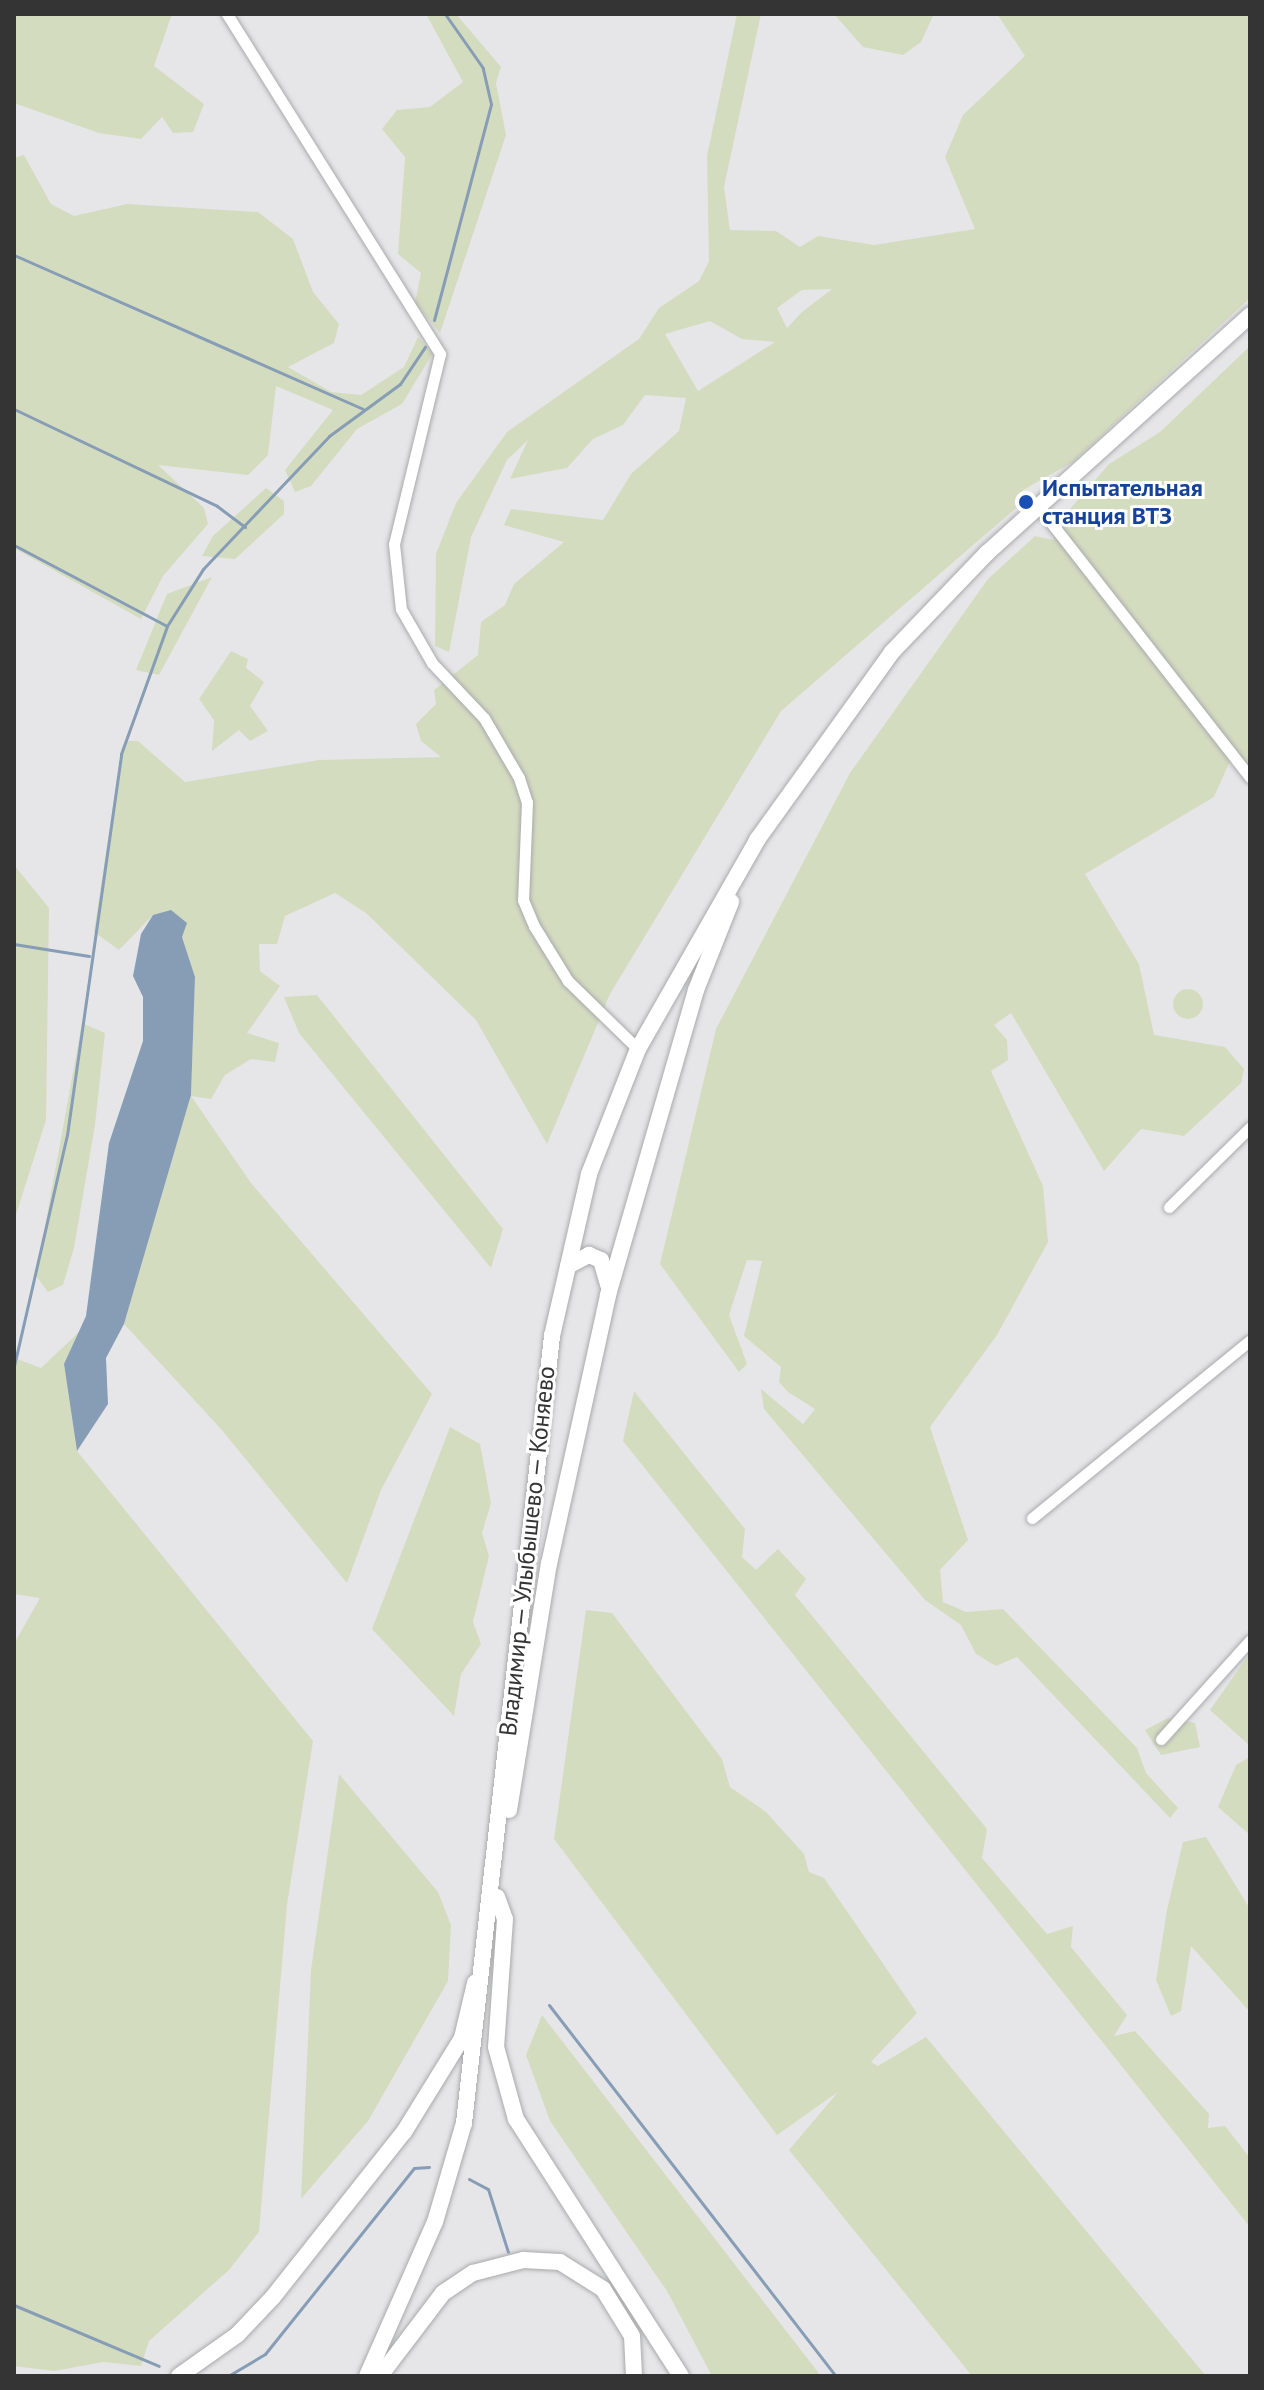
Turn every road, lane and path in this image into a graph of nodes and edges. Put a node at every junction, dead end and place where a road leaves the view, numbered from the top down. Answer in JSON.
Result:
{"nodes":[{"id":1,"x":227,"y":14,"type":"edge"},
{"id":2,"x":1250,"y":315,"type":"edge"},
{"id":3,"x":1038,"y":506,"type":"junction"},
{"id":4,"x":1250,"y":777,"type":"edge"},
{"id":5,"x":790,"y":792,"type":"junction"},
{"id":6,"x":638,"y":1049,"type":"junction"},
{"id":7,"x":1250,"y":1127,"type":"edge"},
{"id":8,"x":1169,"y":1207,"type":"dead end"},
{"id":9,"x":568,"y":1266,"type":"junction"},
{"id":10,"x":608,"y":1295,"type":"junction"},
{"id":11,"x":1250,"y":1340,"type":"edge"},
{"id":12,"x":1032,"y":1518,"type":"dead end"},
{"id":13,"x":1250,"y":1640,"type":"edge"},
{"id":14,"x":1161,"y":1739,"type":"dead end"},
{"id":15,"x":501,"y":1838,"type":"junction"},
{"id":16,"x":495,"y":1891,"type":"junction"},
{"id":17,"x":179,"y":2376,"type":"edge"},
{"id":18,"x":367,"y":2376,"type":"edge"},
{"id":19,"x":380,"y":2376,"type":"edge"},
{"id":20,"x":634,"y":2376,"type":"edge"},
{"id":21,"x":681,"y":2376,"type":"edge"}],
"edges":[{"from":1,"to":6,"type":"street"},
{"from":2,"to":3,"type":"main road","name":"Владимир — Улыбышево — Коняево"},
{"from":3,"to":4,"type":"street"},
{"from":3,"to":5,"type":"main road","name":"Владимир — Улыбышево — Коняево"},
{"from":5,"to":6,"type":"main road","name":"Владимир — Улыбышево — Коняево"},
{"from":5,"to":10,"type":"main road","name":"Владимир — Улыбышево — Коняево"},
{"from":6,"to":9,"type":"main road","name":"Владимир — Улыбышево — Коняево"},
{"from":7,"to":8,"type":"street"},
{"from":9,"to":10,"type":"main road","name":"Владимир — Улыбышево — Коняево"},
{"from":9,"to":15,"type":"main road","name":"Владимир — Улыбышево — Коняево"},
{"from":10,"to":15,"type":"main road","name":"Владимир — Улыбышево — Коняево"},
{"from":11,"to":12,"type":"street"},
{"from":13,"to":14,"type":"street"},
{"from":15,"to":16,"type":"main road","name":"Владимир — Улыбышево — Коняево"},
{"from":16,"to":17,"type":"main road"},
{"from":16,"to":18,"type":"main road","name":"Владимир — Улыбышево — Коняево"},
{"from":16,"to":21,"type":"main road"},
{"from":19,"to":20,"type":"main road"}]}
